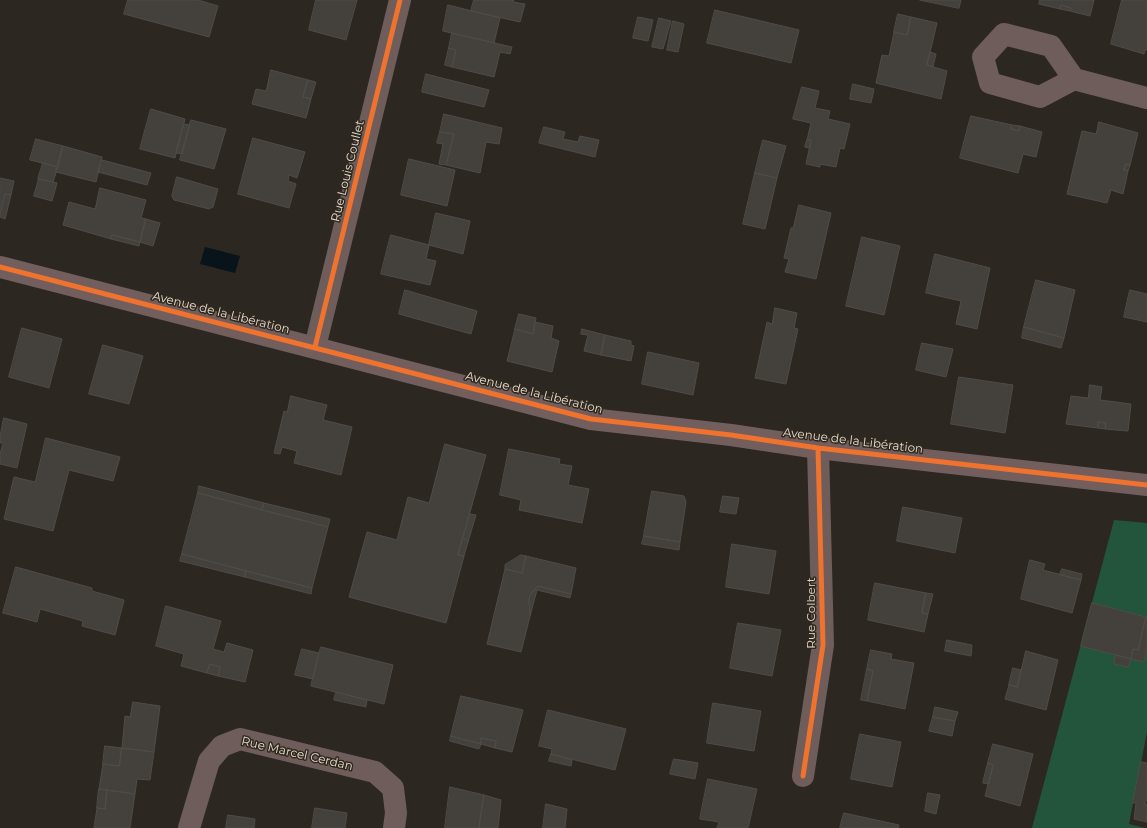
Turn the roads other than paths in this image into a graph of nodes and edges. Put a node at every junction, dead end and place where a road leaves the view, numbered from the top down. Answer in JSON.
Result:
{"nodes":[{"id":1,"x":400,"y":0,"type":"edge"},
{"id":2,"x":1074,"y":79,"type":"dead end"},
{"id":3,"x":1147,"y":98,"type":"edge"},
{"id":4,"x":0,"y":267,"type":"edge"},
{"id":5,"x":315,"y":347,"type":"junction"},
{"id":6,"x":818,"y":448,"type":"junction"},
{"id":7,"x":1147,"y":485,"type":"edge"},
{"id":8,"x":803,"y":776,"type":"dead end"},
{"id":9,"x":189,"y":828,"type":"edge"},
{"id":10,"x":394,"y":828,"type":"edge"}],
"edges":[{"from":1,"to":5,"type":"street","name":"Rue Louis Coullet"},
{"from":2,"to":3,"type":"street"},
{"from":4,"to":5,"type":"main road","name":"Avenue de la Libération"},
{"from":5,"to":6,"type":"main road","name":"Avenue de la Libération"},
{"from":6,"to":7,"type":"main road","name":"Avenue de la Libération"},
{"from":6,"to":8,"type":"street","name":"Rue Colbert"},
{"from":9,"to":10,"type":"street","name":"Rue Marcel Cerdan"}]}
